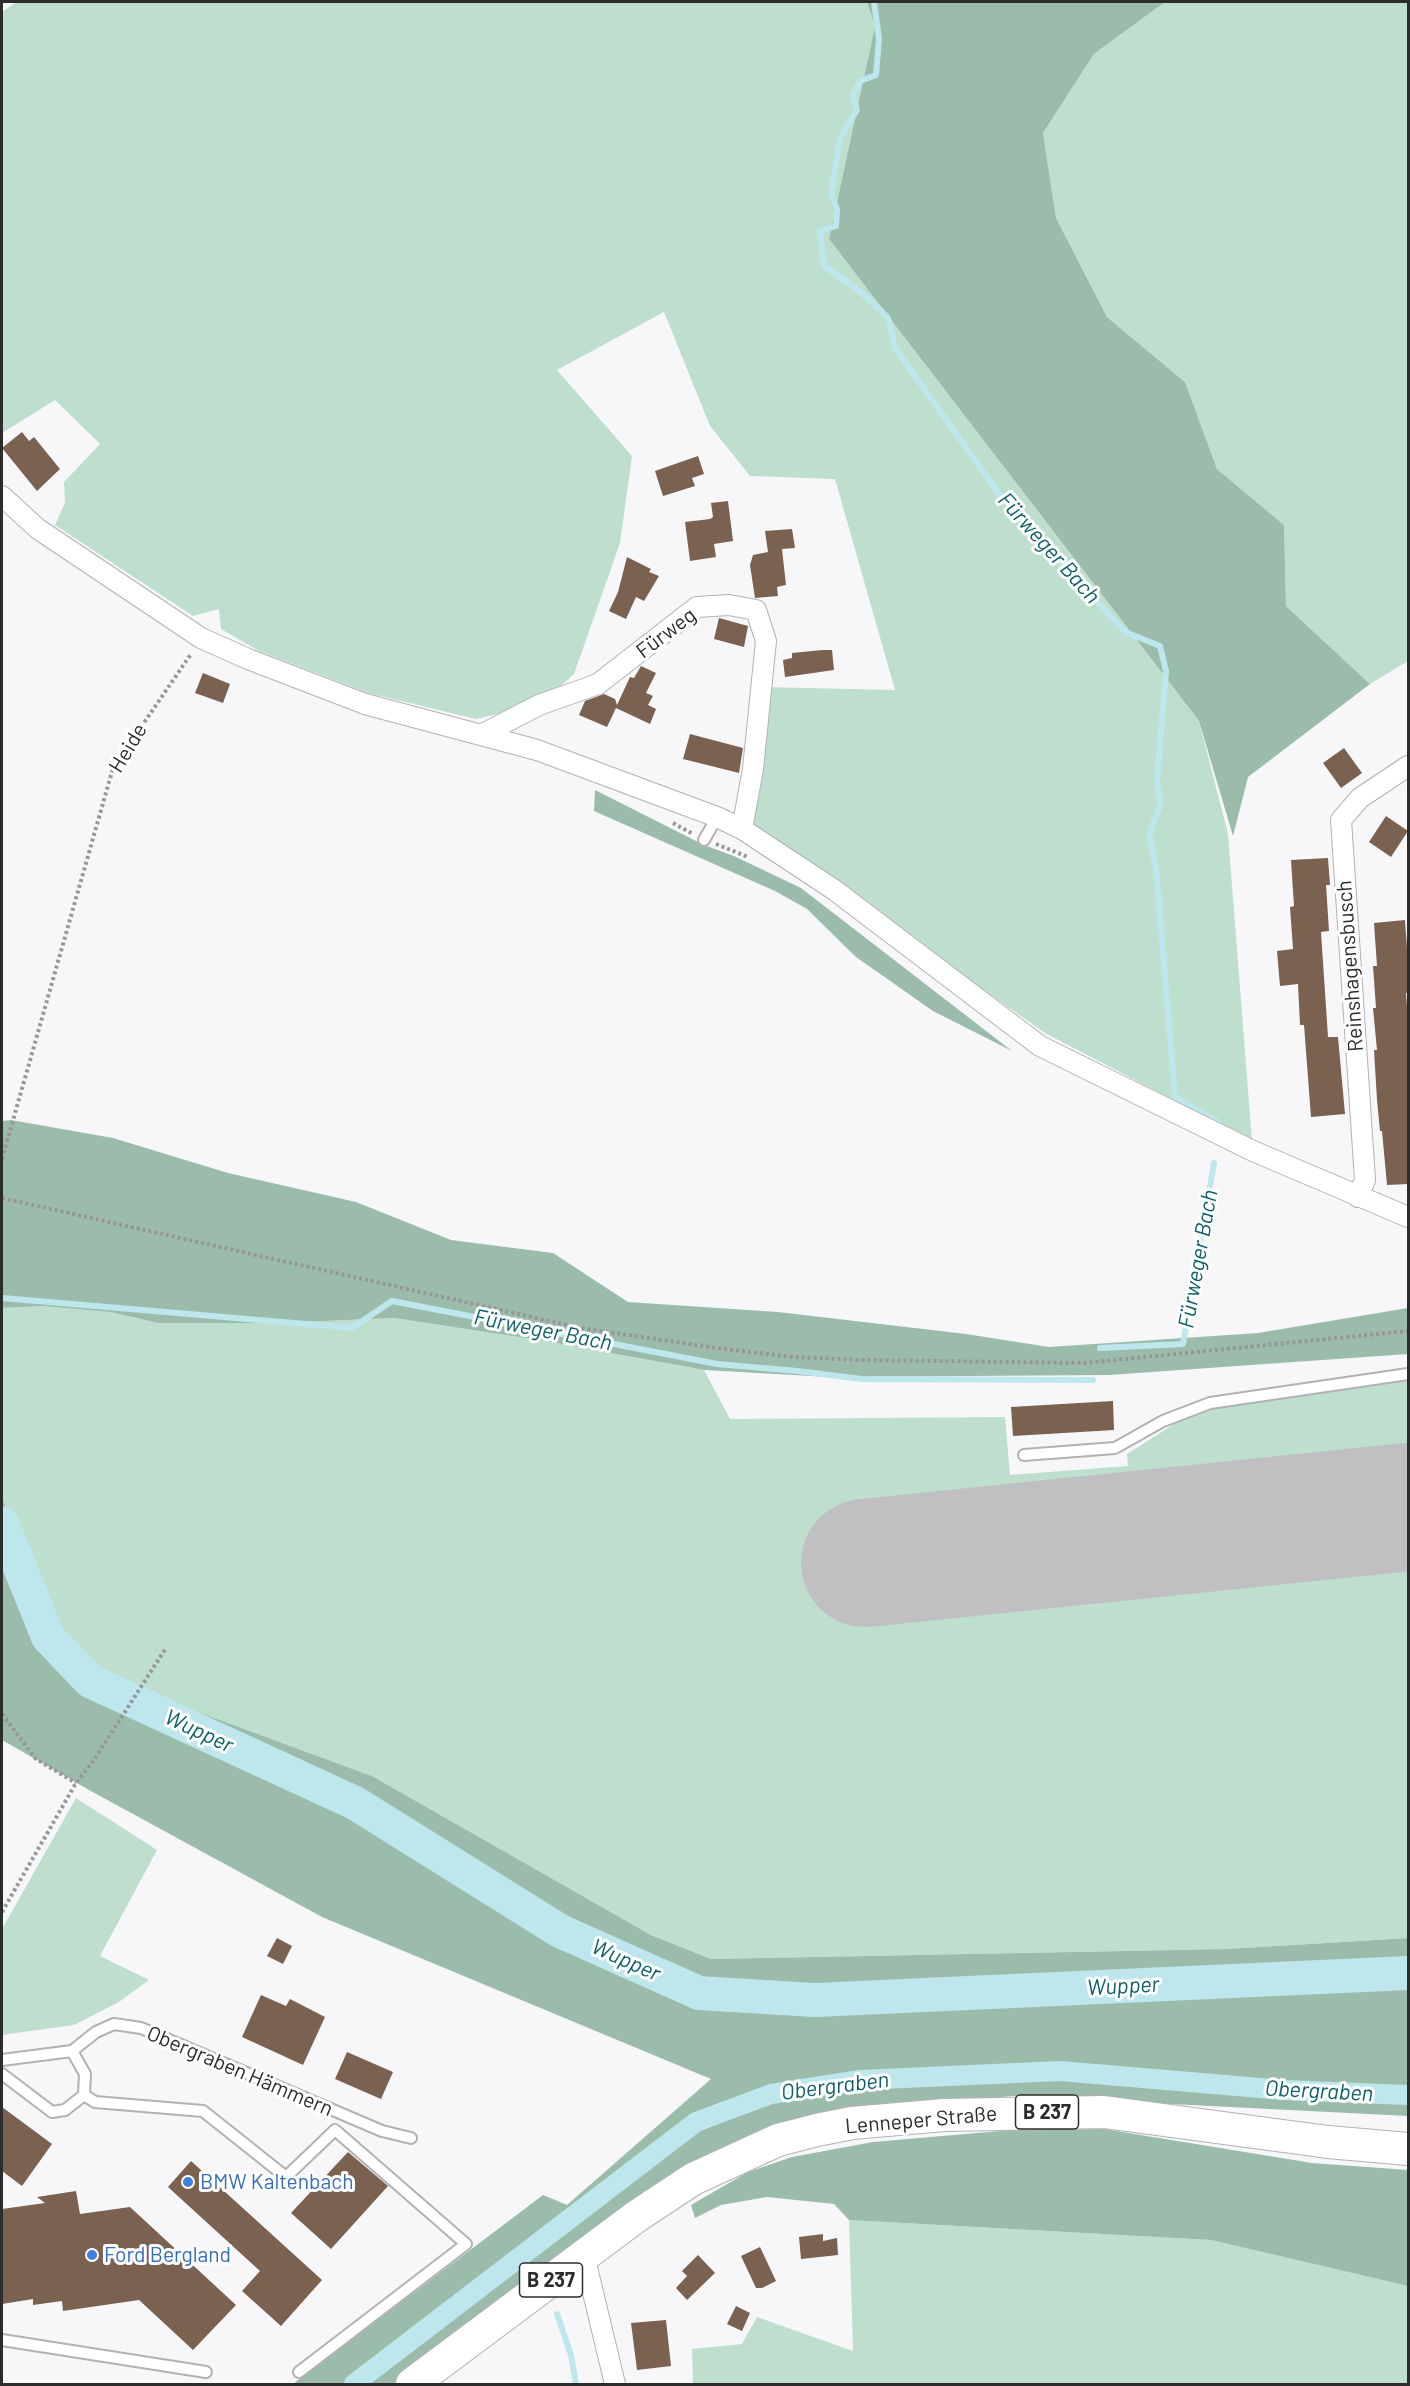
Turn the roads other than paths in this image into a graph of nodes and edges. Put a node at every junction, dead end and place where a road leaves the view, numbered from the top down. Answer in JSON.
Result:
{"nodes":[{"id":1,"x":2,"y":496,"type":"edge"},
{"id":2,"x":481,"y":735,"type":"junction"},
{"id":3,"x":1408,"y":766,"type":"edge"},
{"id":4,"x":717,"y":817,"type":"junction"},
{"id":5,"x":742,"y":829,"type":"junction"},
{"id":6,"x":704,"y":840,"type":"dead end"},
{"id":7,"x":1358,"y":1197,"type":"junction"},
{"id":8,"x":1408,"y":1217,"type":"edge"},
{"id":9,"x":1408,"y":1374,"type":"edge"},
{"id":10,"x":1024,"y":1455,"type":"dead end"},
{"id":11,"x":72,"y":2051,"type":"junction"},
{"id":12,"x":2,"y":2060,"type":"edge"},
{"id":13,"x":2,"y":2074,"type":"edge"},
{"id":14,"x":84,"y":2095,"type":"junction"},
{"id":15,"x":411,"y":2138,"type":"dead end"},
{"id":16,"x":1408,"y":2149,"type":"edge"},
{"id":17,"x":584,"y":2255,"type":"junction"},
{"id":18,"x":2,"y":2340,"type":"edge"},
{"id":19,"x":206,"y":2372,"type":"dead end"},
{"id":20,"x":299,"y":2372,"type":"dead end"},
{"id":21,"x":412,"y":2385,"type":"edge"},
{"id":22,"x":615,"y":2385,"type":"edge"}],
"edges":[{"from":1,"to":2,"type":"street"},
{"from":2,"to":4,"type":"street"},
{"from":2,"to":5,"type":"street","name":"Fürweg"},
{"from":3,"to":7,"type":"street","name":"Reinshagensbusch"},
{"from":4,"to":5,"type":"street"},
{"from":4,"to":6,"type":"lane"},
{"from":5,"to":7,"type":"street"},
{"from":7,"to":8,"type":"street"},
{"from":9,"to":10,"type":"lane"},
{"from":11,"to":12,"type":"lane"},
{"from":11,"to":14,"type":"lane"},
{"from":11,"to":15,"type":"lane","name":"Obergraben Hämmern"},
{"from":13,"to":14,"type":"lane"},
{"from":14,"to":20,"type":"lane"},
{"from":16,"to":17,"type":"main road","name":"Lenneper Straße","number":"B 237"},
{"from":17,"to":21,"type":"main road","number":"B 237"},
{"from":17,"to":22,"type":"street"},
{"from":18,"to":19,"type":"lane"}]}
